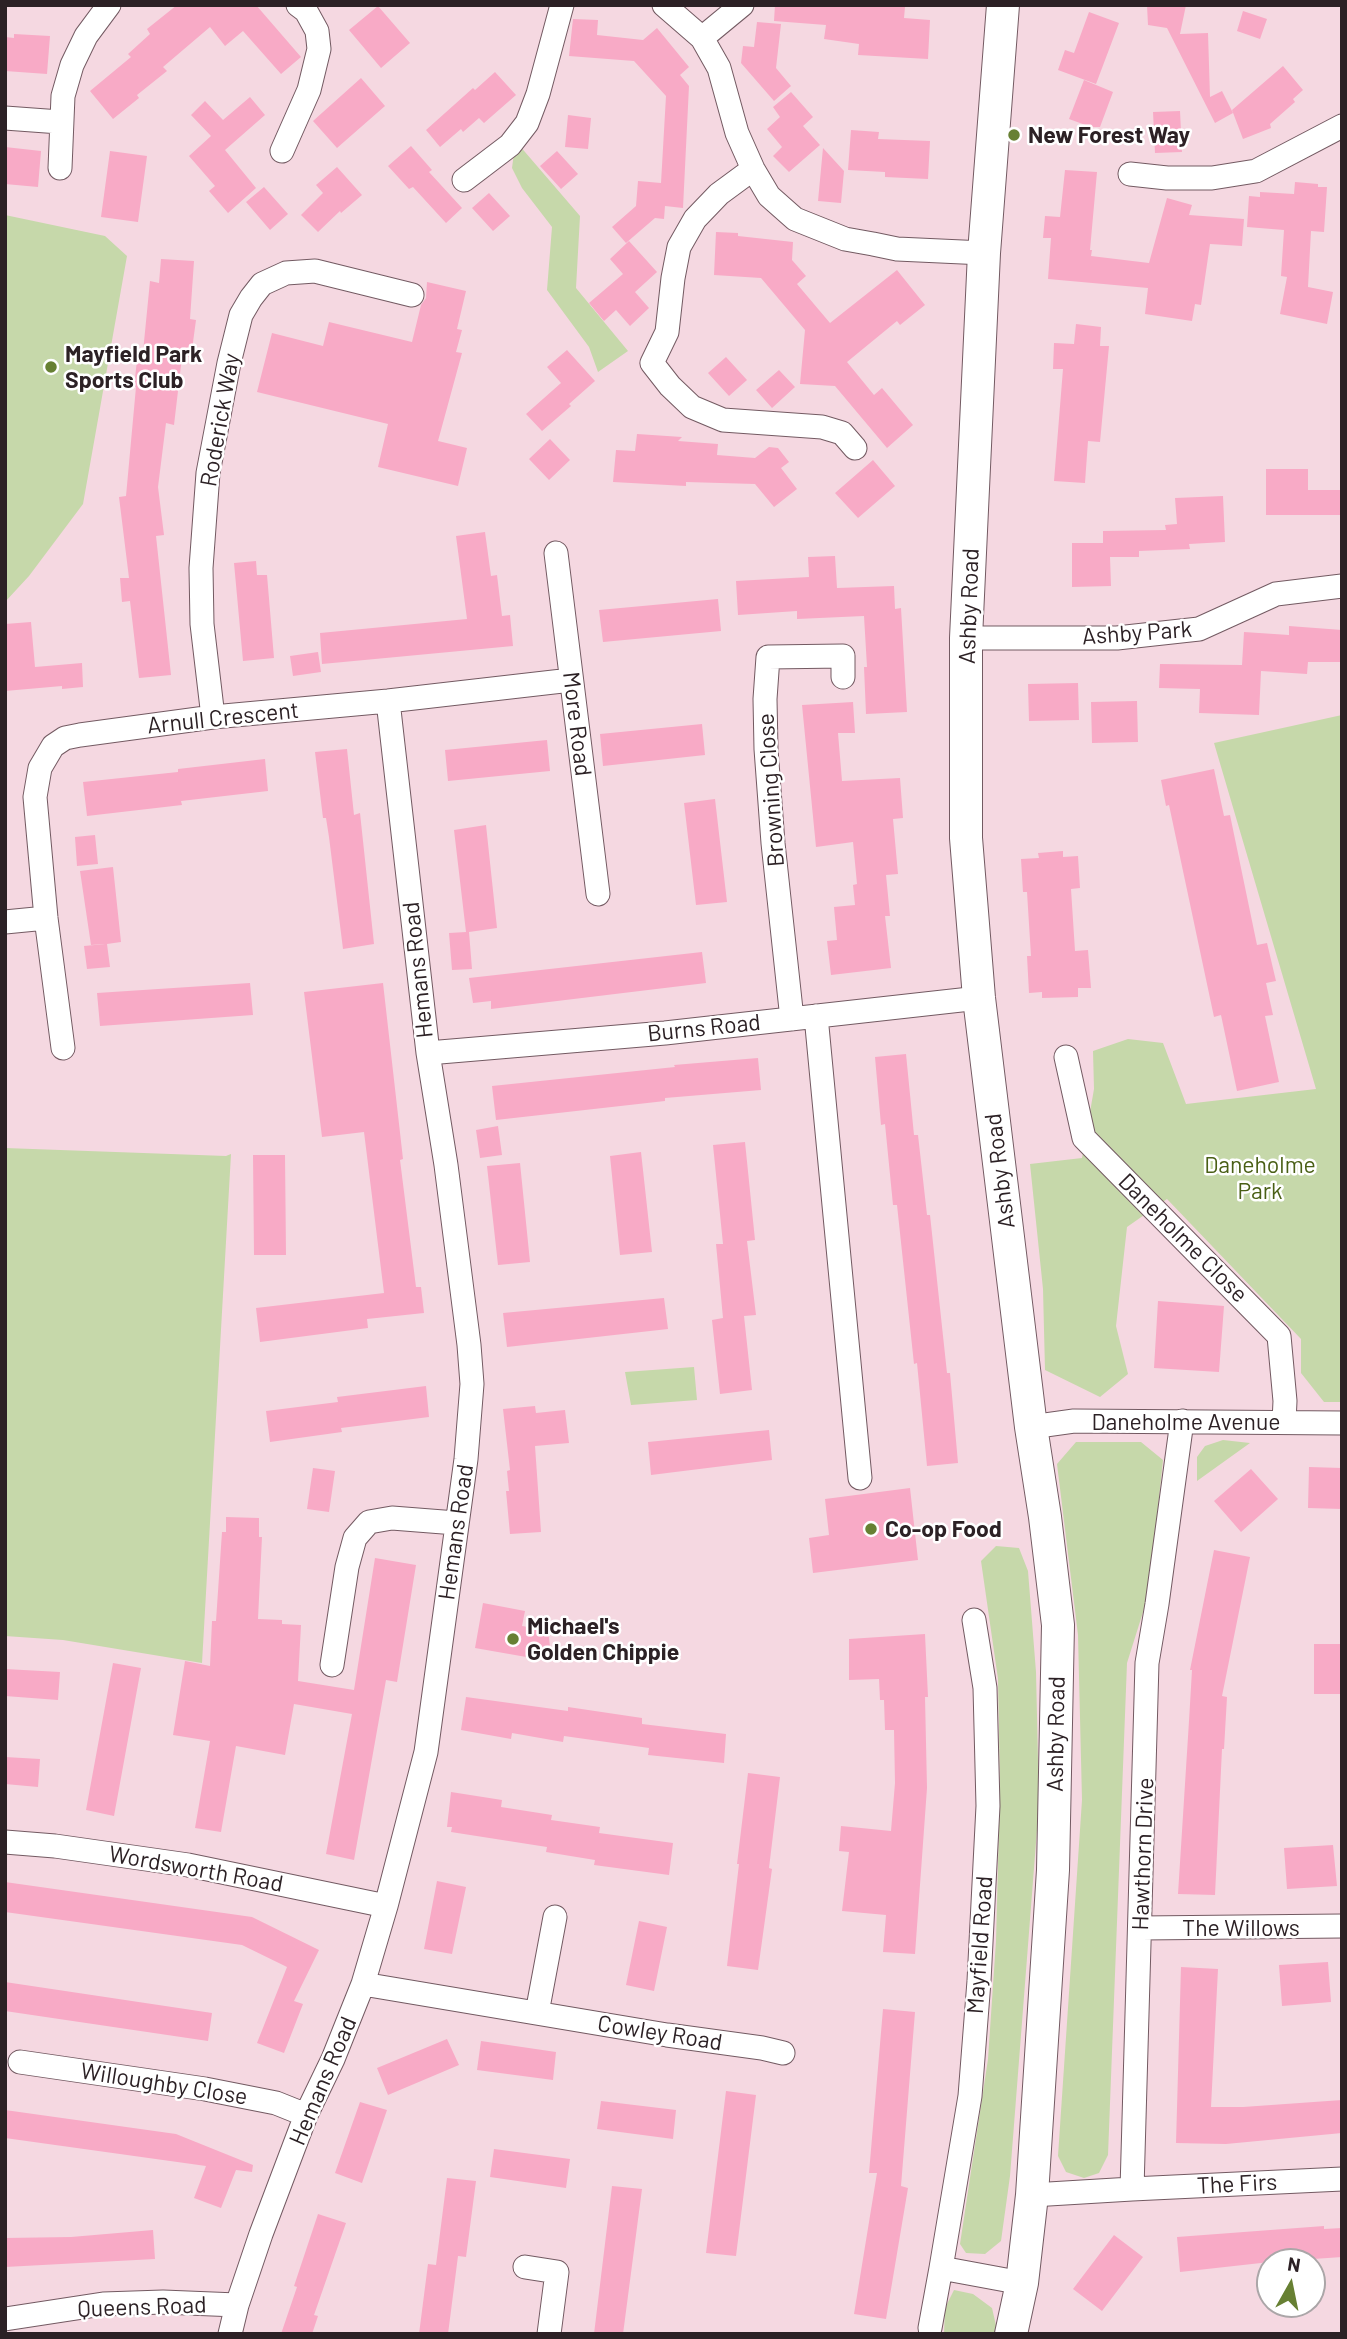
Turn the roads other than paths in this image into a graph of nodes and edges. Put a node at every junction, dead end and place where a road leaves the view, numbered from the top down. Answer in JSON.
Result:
{"nodes":[{"id":1,"x":109,"y":5,"type":"edge"},
{"id":2,"x":298,"y":5,"type":"edge"},
{"id":3,"x":562,"y":5,"type":"edge"},
{"id":4,"x":664,"y":5,"type":"edge"},
{"id":5,"x":742,"y":5,"type":"edge"},
{"id":6,"x":1003,"y":5,"type":"edge"},
{"id":7,"x":702,"y":38,"type":"junction"},
{"id":8,"x":5,"y":118,"type":"edge"},
{"id":9,"x":60,"y":122,"type":"junction"},
{"id":10,"x":1342,"y":127,"type":"edge"},
{"id":11,"x":282,"y":151,"type":"dead end"},
{"id":12,"x":60,"y":168,"type":"dead end"},
{"id":13,"x":753,"y":169,"type":"junction"},
{"id":14,"x":1130,"y":174,"type":"dead end"},
{"id":15,"x":464,"y":180,"type":"dead end"},
{"id":16,"x":984,"y":253,"type":"junction"},
{"id":17,"x":412,"y":295,"type":"dead end"},
{"id":18,"x":855,"y":448,"type":"dead end"},
{"id":19,"x":556,"y":553,"type":"dead end"},
{"id":20,"x":1342,"y":586,"type":"edge"},
{"id":21,"x":967,"y":638,"type":"junction"},
{"id":22,"x":843,"y":677,"type":"dead end"},
{"id":23,"x":571,"y":680,"type":"junction"},
{"id":24,"x":388,"y":701,"type":"junction"},
{"id":25,"x":213,"y":717,"type":"junction"},
{"id":26,"x":598,"y":894,"type":"dead end"},
{"id":27,"x":46,"y":918,"type":"junction"},
{"id":28,"x":5,"y":922,"type":"edge"},
{"id":29,"x":979,"y":998,"type":"junction"},
{"id":30,"x":816,"y":1016,"type":"junction"},
{"id":31,"x":792,"y":1019,"type":"junction"},
{"id":32,"x":63,"y":1048,"type":"dead end"},
{"id":33,"x":428,"y":1053,"type":"junction"},
{"id":34,"x":1066,"y":1057,"type":"dead end"},
{"id":35,"x":1182,"y":1421,"type":"junction"},
{"id":36,"x":1284,"y":1422,"type":"junction"},
{"id":37,"x":1342,"y":1423,"type":"edge"},
{"id":38,"x":1031,"y":1427,"type":"junction"},
{"id":39,"x":860,"y":1478,"type":"dead end"},
{"id":40,"x":456,"y":1523,"type":"junction"},
{"id":41,"x":974,"y":1620,"type":"dead end"},
{"id":42,"x":332,"y":1665,"type":"dead end"},
{"id":43,"x":5,"y":1842,"type":"edge"},
{"id":44,"x":386,"y":1906,"type":"junction"},
{"id":45,"x":555,"y":1917,"type":"dead end"},
{"id":46,"x":1342,"y":1926,"type":"edge"},
{"id":47,"x":1141,"y":1928,"type":"junction"},
{"id":48,"x":363,"y":1984,"type":"junction"},
{"id":49,"x":537,"y":2013,"type":"junction"},
{"id":50,"x":783,"y":2053,"type":"dead end"},
{"id":51,"x":20,"y":2062,"type":"dead end"},
{"id":52,"x":306,"y":2115,"type":"junction"},
{"id":53,"x":1342,"y":2179,"type":"edge"},
{"id":54,"x":1132,"y":2189,"type":"junction"},
{"id":55,"x":1032,"y":2194,"type":"junction"},
{"id":56,"x":525,"y":2267,"type":"dead end"},
{"id":57,"x":941,"y":2268,"type":"junction"},
{"id":58,"x":1022,"y":2283,"type":"junction"},
{"id":59,"x":237,"y":2305,"type":"junction"},
{"id":60,"x":5,"y":2319,"type":"edge"},
{"id":61,"x":930,"y":2328,"type":"dead end"},
{"id":62,"x":230,"y":2334,"type":"edge"},
{"id":63,"x":549,"y":2334,"type":"edge"},
{"id":64,"x":1011,"y":2334,"type":"edge"}],
"edges":[{"from":1,"to":9,"type":"street"},
{"from":2,"to":11,"type":"street"},
{"from":3,"to":15,"type":"street"},
{"from":4,"to":7,"type":"street"},
{"from":5,"to":7,"type":"street"},
{"from":6,"to":16,"type":"street","name":"Ashby Road"},
{"from":7,"to":13,"type":"street"},
{"from":8,"to":9,"type":"street"},
{"from":9,"to":12,"type":"street"},
{"from":10,"to":14,"type":"street"},
{"from":13,"to":16,"type":"street"},
{"from":13,"to":18,"type":"street"},
{"from":16,"to":21,"type":"street","name":"Ashby Road"},
{"from":17,"to":25,"type":"street","name":"Roderick Way"},
{"from":19,"to":23,"type":"street","name":"More Road"},
{"from":20,"to":21,"type":"street","name":"Ashby Park"},
{"from":21,"to":29,"type":"street","name":"Ashby Road"},
{"from":22,"to":31,"type":"street","name":"Browning Close"},
{"from":23,"to":24,"type":"street","name":"Arnull Crescent"},
{"from":23,"to":26,"type":"street","name":"More Road"},
{"from":24,"to":25,"type":"street","name":"Arnull Crescent"},
{"from":24,"to":33,"type":"street","name":"Hemans Road"},
{"from":25,"to":27,"type":"street","name":"Arnull Crescent"},
{"from":27,"to":28,"type":"street"},
{"from":27,"to":32,"type":"street","name":"Arnull Crescent"},
{"from":29,"to":30,"type":"street","name":"Burns Road"},
{"from":29,"to":38,"type":"street","name":"Ashby Road"},
{"from":30,"to":31,"type":"street","name":"Burns Road"},
{"from":30,"to":39,"type":"street"},
{"from":31,"to":33,"type":"street","name":"Burns Road"},
{"from":33,"to":40,"type":"street","name":"Hemans Road"},
{"from":34,"to":36,"type":"street","name":"Daneholme Close"},
{"from":35,"to":36,"type":"street","name":"Daneholme Avenue"},
{"from":35,"to":38,"type":"street","name":"Daneholme Avenue"},
{"from":35,"to":47,"type":"street","name":"Hawthorn Drive"},
{"from":36,"to":37,"type":"street","name":"Daneholme Avenue"},
{"from":38,"to":55,"type":"street","name":"Ashby Road"},
{"from":40,"to":42,"type":"street"},
{"from":40,"to":44,"type":"street","name":"Hemans Road"},
{"from":41,"to":57,"type":"street","name":"Mayfield Road"},
{"from":43,"to":44,"type":"street","name":"Wordsworth Road"},
{"from":44,"to":48,"type":"street","name":"Hemans Road"},
{"from":45,"to":49,"type":"street"},
{"from":46,"to":47,"type":"street","name":"The Willows"},
{"from":47,"to":54,"type":"street","name":"Hawthorn Drive"},
{"from":48,"to":49,"type":"street","name":"Cowley Road"},
{"from":48,"to":52,"type":"street","name":"Hemans Road"},
{"from":49,"to":50,"type":"street","name":"Cowley Road"},
{"from":51,"to":52,"type":"street","name":"Willoughby Close"},
{"from":52,"to":59,"type":"street","name":"Hemans Road"},
{"from":53,"to":54,"type":"street","name":"The Firs"},
{"from":54,"to":55,"type":"street"},
{"from":55,"to":58,"type":"street","name":"Ashby Road"},
{"from":56,"to":63,"type":"street"},
{"from":57,"to":58,"type":"street"},
{"from":57,"to":61,"type":"street","name":"Mayfield Road"},
{"from":58,"to":64,"type":"street","name":"Ashby Road"},
{"from":59,"to":60,"type":"street","name":"Queens Road"},
{"from":59,"to":62,"type":"street","name":"Hemans Road"}]}
